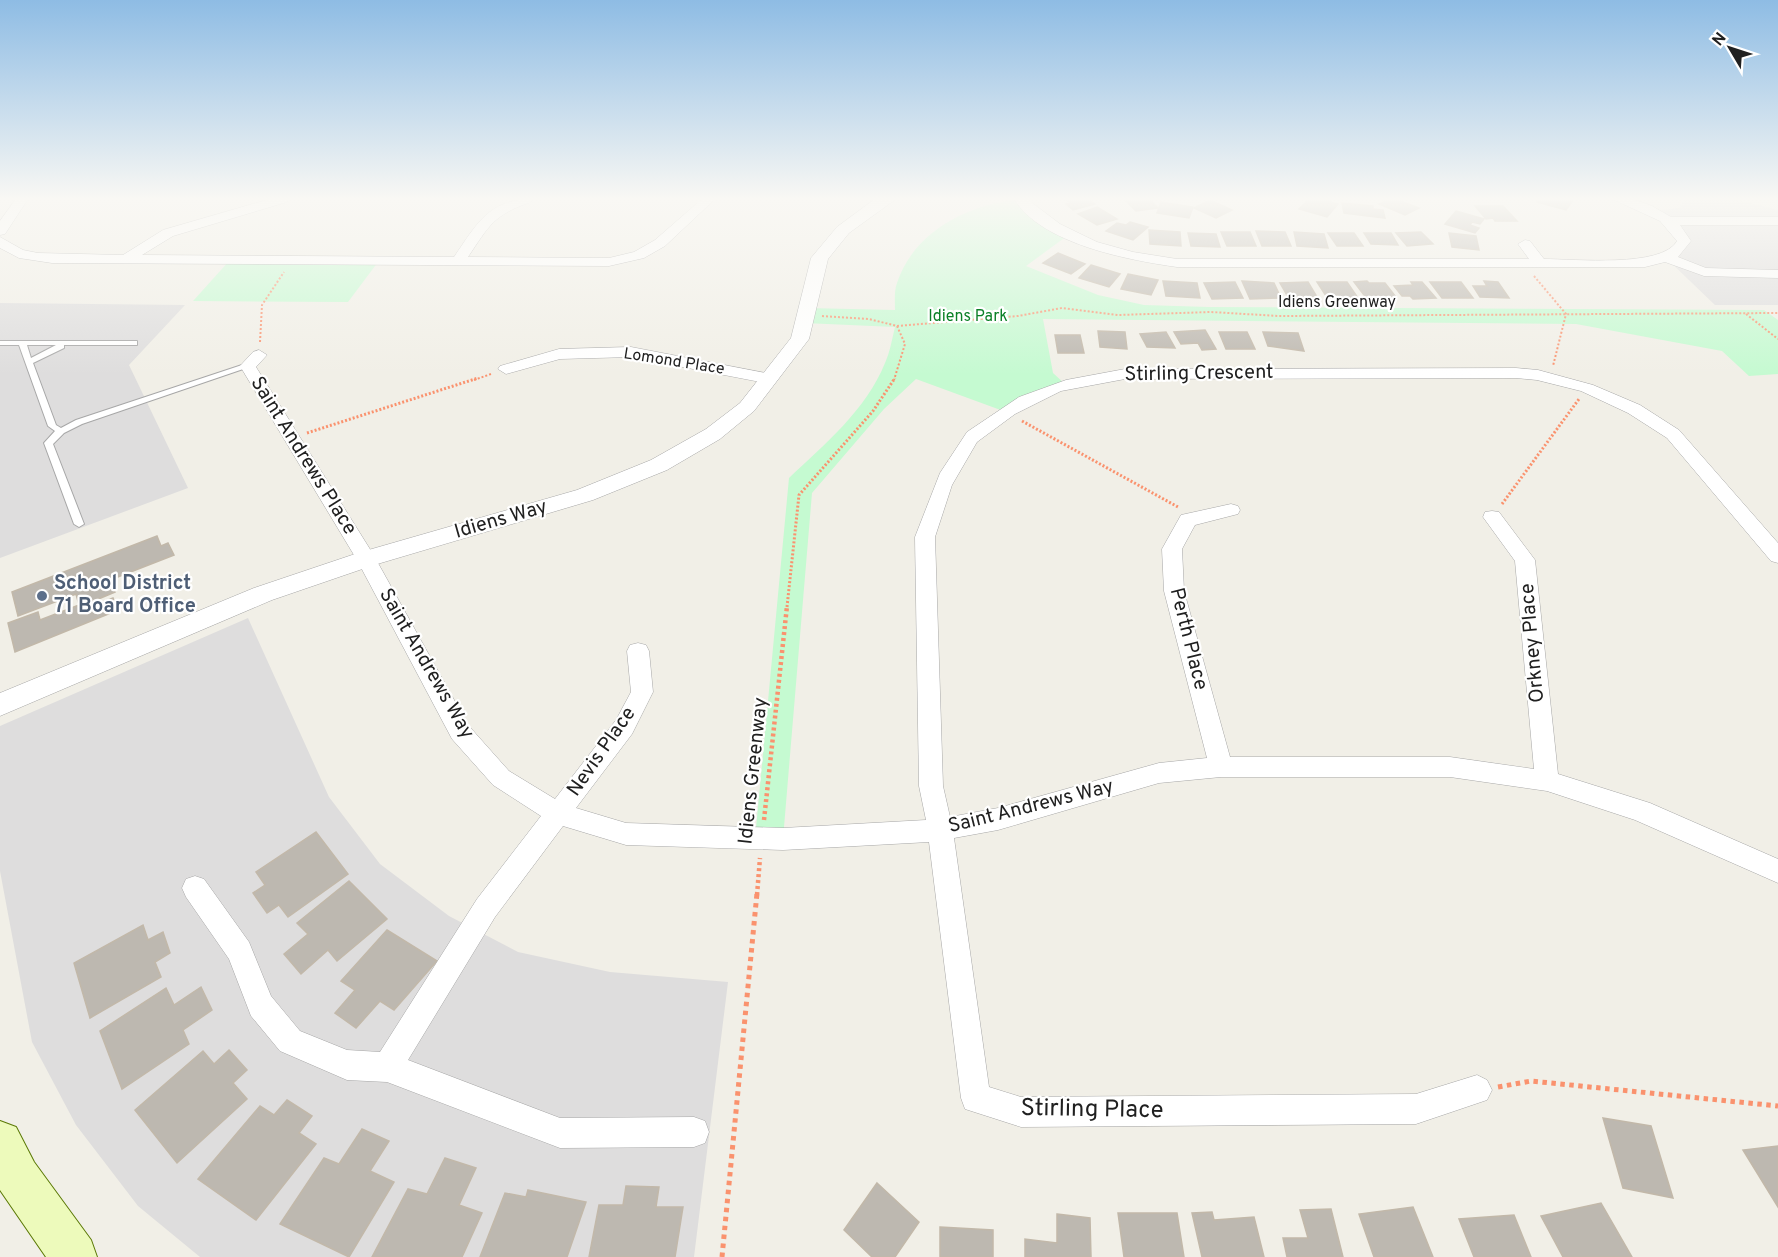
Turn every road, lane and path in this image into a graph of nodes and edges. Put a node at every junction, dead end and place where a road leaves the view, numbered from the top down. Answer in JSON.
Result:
{"nodes":[{"id":1,"x":40,"y":258,"type":"edge"},
{"id":2,"x":461,"y":258,"type":"edge"},
{"id":3,"x":628,"y":258,"type":"edge"},
{"id":4,"x":820,"y":258,"type":"edge"},
{"id":5,"x":1134,"y":258,"type":"edge"},
{"id":6,"x":1536,"y":258,"type":"edge"},
{"id":7,"x":1666,"y":258,"type":"joint"},
{"id":8,"x":127,"y":259,"type":"joint"},
{"id":9,"x":291,"y":261,"type":"junction"},
{"id":10,"x":458,"y":262,"type":"junction"},
{"id":11,"x":1524,"y":263,"type":"junction"},
{"id":12,"x":1540,"y":263,"type":"junction"},
{"id":13,"x":1778,"y":274,"type":"edge"},
{"id":14,"x":1746,"y":313,"type":"junction"},
{"id":15,"x":1778,"y":313,"type":"edge"},
{"id":16,"x":1566,"y":314,"type":"junction"},
{"id":17,"x":805,"y":315,"type":"junction"},
{"id":18,"x":897,"y":326,"type":"junction"},
{"id":19,"x":1778,"y":339,"type":"edge"},
{"id":20,"x":0,"y":343,"type":"edge"},
{"id":21,"x":22,"y":343,"type":"junction"},
{"id":22,"x":70,"y":343,"type":"junction"},
{"id":23,"x":134,"y":343,"type":"dead end"},
{"id":24,"x":254,"y":361,"type":"junction"},
{"id":25,"x":29,"y":362,"type":"junction"},
{"id":26,"x":506,"y":369,"type":"joint"},
{"id":27,"x":1550,"y":378,"type":"junction"},
{"id":28,"x":771,"y":379,"type":"junction"},
{"id":29,"x":1587,"y":388,"type":"junction"},
{"id":30,"x":1006,"y":412,"type":"junction"},
{"id":31,"x":61,"y":431,"type":"junction"},
{"id":32,"x":292,"y":437,"type":"junction"},
{"id":33,"x":1231,"y":510,"type":"dead end"},
{"id":34,"x":1492,"y":517,"type":"joint"},
{"id":35,"x":1198,"y":518,"type":"junction"},
{"id":36,"x":78,"y":524,"type":"dead end"},
{"id":37,"x":1778,"y":556,"type":"edge"},
{"id":38,"x":366,"y":559,"type":"junction"},
{"id":39,"x":638,"y":651,"type":"dead end"},
{"id":40,"x":0,"y":705,"type":"edge"},
{"id":41,"x":1221,"y":767,"type":"junction"},
{"id":42,"x":1546,"y":781,"type":"junction"},
{"id":43,"x":558,"y":814,"type":"junction"},
{"id":44,"x":940,"y":830,"type":"junction"},
{"id":45,"x":762,"y":838,"type":"junction"},
{"id":46,"x":1778,"y":871,"type":"edge"},
{"id":47,"x":195,"y":888,"type":"dead end"},
{"id":48,"x":387,"y":1067,"type":"junction"},
{"id":49,"x":1477,"y":1090,"type":"joint"},
{"id":50,"x":1778,"y":1106,"type":"edge"},
{"id":51,"x":694,"y":1132,"type":"dead end"},
{"id":52,"x":0,"y":1143,"type":"edge"},
{"id":53,"x":74,"y":1257,"type":"edge"},
{"id":54,"x":722,"y":1257,"type":"edge"}],
"edges":[{"from":1,"to":8,"type":"street"},
{"from":2,"to":10,"type":"street"},
{"from":3,"to":10,"type":"street"},
{"from":4,"to":17,"type":"street","name":"Idiens Way"},
{"from":5,"to":11,"type":"street"},
{"from":6,"to":12,"type":"street"},
{"from":7,"to":12,"type":"street"},
{"from":7,"to":13,"type":"street"},
{"from":8,"to":9,"type":"street"},
{"from":9,"to":10,"type":"street"},
{"from":9,"to":24,"type":"path"},
{"from":11,"to":12,"type":"street"},
{"from":11,"to":16,"type":"path"},
{"from":14,"to":15,"type":"path","name":"Idiens Greenway"},
{"from":14,"to":16,"type":"path","name":"Idiens Greenway"},
{"from":14,"to":19,"type":"path"},
{"from":16,"to":18,"type":"path","name":"Idiens Greenway"},
{"from":16,"to":27,"type":"path"},
{"from":17,"to":18,"type":"path","name":"Idiens Greenway"},
{"from":17,"to":28,"type":"street","name":"Idiens Way"},
{"from":18,"to":45,"type":"path","name":"Idiens Greenway"},
{"from":20,"to":21,"type":"lane"},
{"from":21,"to":22,"type":"lane"},
{"from":21,"to":25,"type":"lane"},
{"from":22,"to":23,"type":"lane"},
{"from":22,"to":25,"type":"lane"},
{"from":24,"to":31,"type":"lane"},
{"from":24,"to":32,"type":"street","name":"Saint Andrews Place"},
{"from":25,"to":31,"type":"lane"},
{"from":26,"to":28,"type":"street","name":"Lomond Place"},
{"from":26,"to":32,"type":"path"},
{"from":27,"to":29,"type":"street","name":"Stirling Crescent"},
{"from":27,"to":30,"type":"street","name":"Stirling Crescent"},
{"from":28,"to":38,"type":"street","name":"Idiens Way"},
{"from":29,"to":34,"type":"path"},
{"from":29,"to":37,"type":"street","name":"Stirling Crescent"},
{"from":30,"to":35,"type":"path"},
{"from":30,"to":44,"type":"street","name":"Stirling Crescent"},
{"from":31,"to":36,"type":"lane"},
{"from":32,"to":38,"type":"street","name":"Saint Andrews Place"},
{"from":33,"to":35,"type":"street"},
{"from":34,"to":42,"type":"street","name":"Orkney Place"},
{"from":35,"to":41,"type":"street","name":"Perth Place"},
{"from":38,"to":40,"type":"street","name":"Idiens Way"},
{"from":38,"to":43,"type":"street","name":"Saint Andrews Way"},
{"from":39,"to":43,"type":"street","name":"Nevis Place"},
{"from":41,"to":42,"type":"street","name":"Saint Andrews Way"},
{"from":41,"to":44,"type":"street","name":"Saint Andrews Way"},
{"from":42,"to":46,"type":"street","name":"Saint Andrews Way"},
{"from":43,"to":45,"type":"street","name":"Saint Andrews Way"},
{"from":43,"to":48,"type":"street","name":"Nevis Place"},
{"from":44,"to":45,"type":"street","name":"Saint Andrews Way"},
{"from":44,"to":49,"type":"street","name":"Stirling Place"},
{"from":45,"to":54,"type":"path","name":"Idiens Greenway"},
{"from":47,"to":48,"type":"street"},
{"from":48,"to":51,"type":"street"},
{"from":49,"to":50,"type":"path"},
{"from":52,"to":53,"type":"main road"}]}
